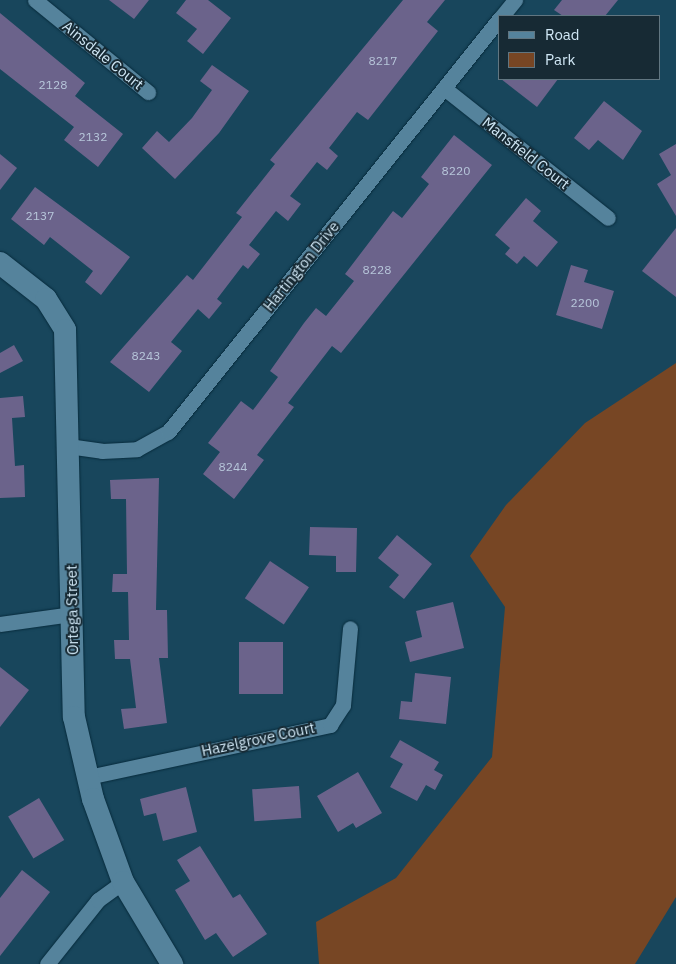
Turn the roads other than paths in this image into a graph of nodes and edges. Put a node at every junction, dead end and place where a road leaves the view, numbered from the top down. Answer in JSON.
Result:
{"nodes":[{"id":1,"x":35,"y":0,"type":"edge"},
{"id":2,"x":515,"y":0,"type":"edge"},
{"id":3,"x":503,"y":15,"type":"edge"},
{"id":4,"x":498,"y":21,"type":"edge"},
{"id":5,"x":444,"y":88,"type":"junction"},
{"id":6,"x":148,"y":92,"type":"dead end"},
{"id":7,"x":608,"y":218,"type":"dead end"},
{"id":8,"x":0,"y":263,"type":"edge"},
{"id":9,"x":68,"y":446,"type":"junction"},
{"id":10,"x":72,"y":614,"type":"junction"},
{"id":11,"x":0,"y":624,"type":"edge"},
{"id":12,"x":350,"y":628,"type":"dead end"},
{"id":13,"x":88,"y":777,"type":"junction"},
{"id":14,"x":123,"y":882,"type":"junction"},
{"id":15,"x":47,"y":964,"type":"edge"},
{"id":16,"x":172,"y":964,"type":"edge"}],
"edges":[{"from":1,"to":6,"type":"street","name":"Ainsdale Court"},
{"from":2,"to":3,"type":"street","name":"Hartington Drive"},
{"from":4,"to":5,"type":"street","name":"Hartington Drive"},
{"from":5,"to":7,"type":"street","name":"Mansfield Court"},
{"from":5,"to":9,"type":"street","name":"Hartington Drive"},
{"from":8,"to":9,"type":"street","name":"Ortega Street"},
{"from":9,"to":10,"type":"street","name":"Ortega Street"},
{"from":10,"to":11,"type":"street"},
{"from":10,"to":13,"type":"street","name":"Ortega Street"},
{"from":12,"to":13,"type":"street","name":"Hazelgrove Court"},
{"from":13,"to":14,"type":"street","name":"Ortega Street"},
{"from":14,"to":15,"type":"street"},
{"from":14,"to":16,"type":"street","name":"Ortega Street"}]}
